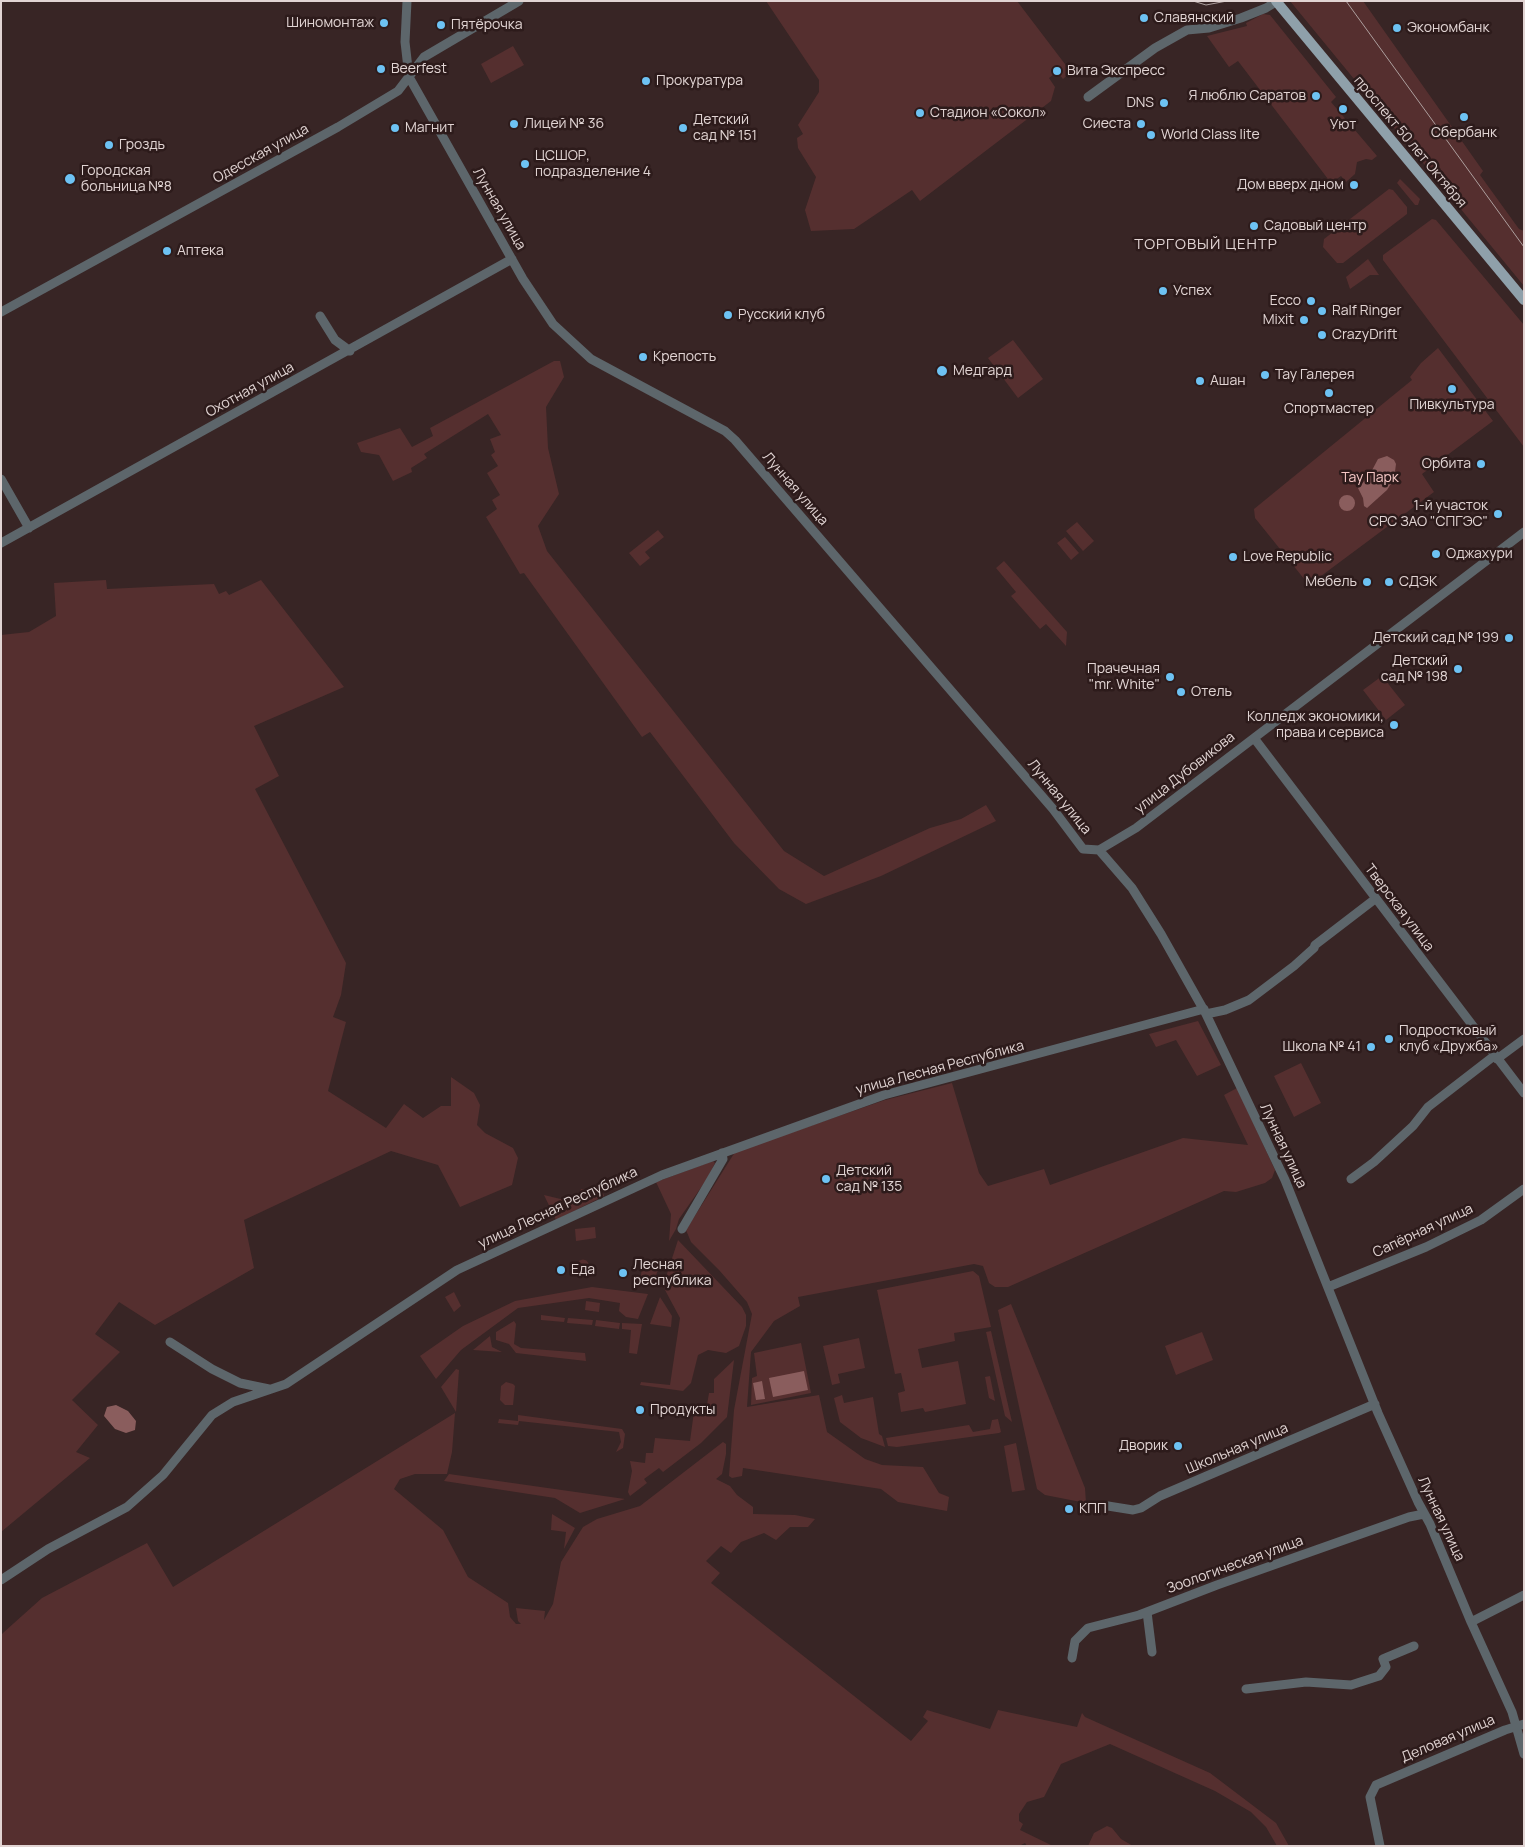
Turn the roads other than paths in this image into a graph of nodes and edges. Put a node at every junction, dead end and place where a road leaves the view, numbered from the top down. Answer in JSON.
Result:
{"nodes":[{"id":1,"x":407,"y":1,"type":"edge"},
{"id":2,"x":519,"y":1,"type":"edge"},
{"id":3,"x":1276,"y":1,"type":"edge"},
{"id":4,"x":409,"y":77,"type":"junction"},
{"id":5,"x":1088,"y":97,"type":"dead end"},
{"id":6,"x":512,"y":259,"type":"junction"},
{"id":7,"x":1524,"y":300,"type":"edge"},
{"id":8,"x":1,"y":312,"type":"edge"},
{"id":9,"x":320,"y":316,"type":"dead end"},
{"id":10,"x":350,"y":351,"type":"junction"},
{"id":11,"x":1,"y":479,"type":"edge"},
{"id":12,"x":29,"y":528,"type":"junction"},
{"id":13,"x":1524,"y":532,"type":"edge"},
{"id":14,"x":1,"y":543,"type":"edge"},
{"id":15,"x":1254,"y":738,"type":"junction"},
{"id":16,"x":1099,"y":850,"type":"junction"},
{"id":17,"x":1375,"y":899,"type":"junction"},
{"id":18,"x":1205,"y":1012,"type":"junction"},
{"id":19,"x":1524,"y":1039,"type":"edge"},
{"id":20,"x":1496,"y":1058,"type":"junction"},
{"id":21,"x":1524,"y":1093,"type":"edge"},
{"id":22,"x":722,"y":1152,"type":"junction"},
{"id":23,"x":1351,"y":1179,"type":"dead end"},
{"id":24,"x":1524,"y":1190,"type":"edge"},
{"id":25,"x":682,"y":1229,"type":"dead end"},
{"id":26,"x":1328,"y":1287,"type":"junction"},
{"id":27,"x":170,"y":1342,"type":"dead end"},
{"id":28,"x":275,"y":1389,"type":"junction"},
{"id":29,"x":1375,"y":1404,"type":"junction"},
{"id":30,"x":1108,"y":1506,"type":"dead end"},
{"id":31,"x":1424,"y":1514,"type":"junction"},
{"id":32,"x":1,"y":1580,"type":"edge"},
{"id":33,"x":1524,"y":1595,"type":"edge"},
{"id":34,"x":1147,"y":1612,"type":"junction"},
{"id":35,"x":1471,"y":1622,"type":"junction"},
{"id":36,"x":1414,"y":1646,"type":"dead end"},
{"id":37,"x":1152,"y":1652,"type":"dead end"},
{"id":38,"x":1072,"y":1658,"type":"dead end"},
{"id":39,"x":1246,"y":1689,"type":"dead end"},
{"id":40,"x":1520,"y":1725,"type":"edge"},
{"id":41,"x":1524,"y":1754,"type":"edge"},
{"id":42,"x":1380,"y":1846,"type":"edge"}],
"edges":[{"from":1,"to":4,"type":"street"},
{"from":2,"to":4,"type":"street","name":"Одесская улица"},
{"from":3,"to":5,"type":"street"},
{"from":3,"to":7,"type":"main road","name":"проспект 50 лет Октября"},
{"from":4,"to":6,"type":"street","name":"Лунная улица"},
{"from":4,"to":8,"type":"street","name":"Одесская улица"},
{"from":6,"to":10,"type":"street","name":"Охотная улица"},
{"from":6,"to":16,"type":"street","name":"Лунная улица"},
{"from":9,"to":10,"type":"street"},
{"from":10,"to":12,"type":"street","name":"Охотная улица"},
{"from":11,"to":12,"type":"street"},
{"from":12,"to":14,"type":"street","name":"Охотная улица"},
{"from":13,"to":15,"type":"street","name":"улица Дубовикова"},
{"from":15,"to":16,"type":"street","name":"улица Дубовикова"},
{"from":15,"to":17,"type":"street","name":"Тверская улица"},
{"from":16,"to":18,"type":"street","name":"Лунная улица"},
{"from":17,"to":18,"type":"street","name":"улица Лесная Республика"},
{"from":17,"to":20,"type":"street","name":"Тверская улица"},
{"from":18,"to":22,"type":"street","name":"улица Лесная Республика"},
{"from":18,"to":26,"type":"street","name":"Лунная улица"},
{"from":19,"to":20,"type":"street"},
{"from":20,"to":21,"type":"street","name":"Тверская улица"},
{"from":20,"to":23,"type":"street"},
{"from":22,"to":25,"type":"street"},
{"from":22,"to":28,"type":"street","name":"улица Лесная Республика"},
{"from":24,"to":26,"type":"street","name":"Сапёрная улица"},
{"from":26,"to":29,"type":"street","name":"Лунная улица"},
{"from":27,"to":28,"type":"street"},
{"from":28,"to":32,"type":"street","name":"улица Лесная Республика"},
{"from":29,"to":30,"type":"street","name":"Школьная улица"},
{"from":29,"to":31,"type":"street","name":"Лунная улица"},
{"from":31,"to":34,"type":"street","name":"Зоологическая улица"},
{"from":31,"to":35,"type":"street","name":"Лунная улица"},
{"from":33,"to":35,"type":"street"},
{"from":34,"to":37,"type":"street"},
{"from":34,"to":38,"type":"street","name":"Зоологическая улица"},
{"from":35,"to":40,"type":"street","name":"Лунная улица"},
{"from":36,"to":39,"type":"street"},
{"from":40,"to":41,"type":"street","name":"Лунная улица"},
{"from":40,"to":42,"type":"street","name":"Деловая улица"}]}
